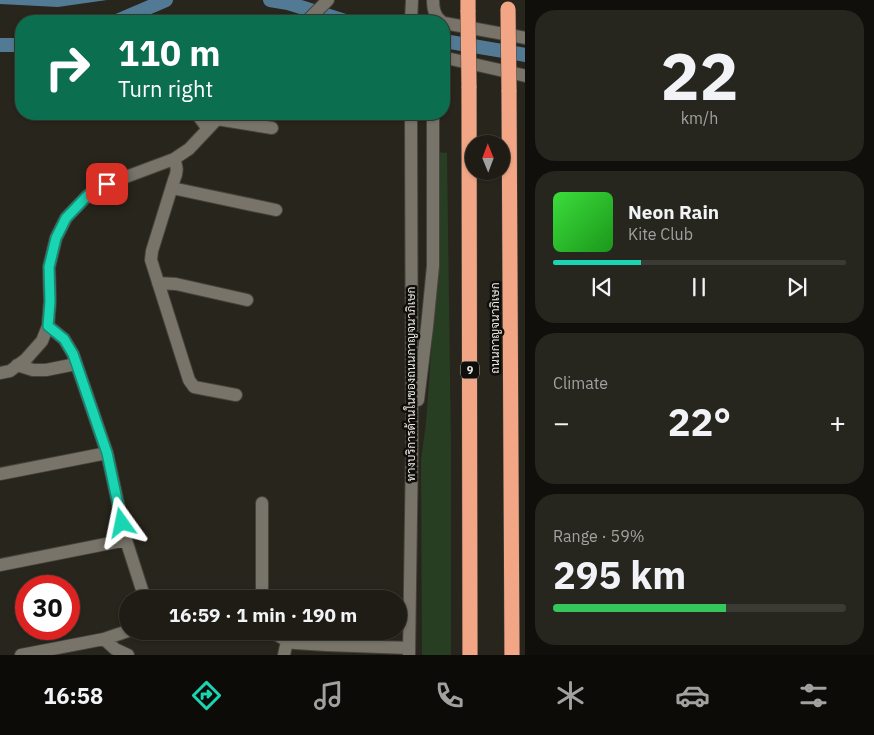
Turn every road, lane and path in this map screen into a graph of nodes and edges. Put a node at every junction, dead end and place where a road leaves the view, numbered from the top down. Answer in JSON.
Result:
{"nodes":[{"id":1,"x":328,"y":0,"type":"edge"},
{"id":2,"x":433,"y":0,"type":"edge"},
{"id":3,"x":412,"y":2,"type":"edge"},
{"id":4,"x":508,"y":5,"type":"edge"},
{"id":5,"x":468,"y":6,"type":"edge"},
{"id":6,"x":313,"y":15,"type":"edge"},
{"id":7,"x":411,"y":15,"type":"edge"},
{"id":8,"x":436,"y":15,"type":"edge"},
{"id":9,"x":450,"y":24,"type":"edge"},
{"id":10,"x":525,"y":38,"type":"edge"},
{"id":11,"x":450,"y":59,"type":"edge"},
{"id":12,"x":525,"y":76,"type":"edge"},
{"id":13,"x":411,"y":120,"type":"edge"},
{"id":14,"x":433,"y":120,"type":"edge"},
{"id":15,"x":216,"y":121,"type":"edge"},
{"id":16,"x":272,"y":128,"type":"dead end"},
{"id":17,"x":174,"y":159,"type":"junction"},
{"id":18,"x":172,"y":188,"type":"junction"},
{"id":19,"x":276,"y":210,"type":"dead end"},
{"id":20,"x":158,"y":283,"type":"junction"},
{"id":21,"x":247,"y":300,"type":"dead end"},
{"id":22,"x":48,"y":326,"type":"junction"},
{"id":23,"x":76,"y":364,"type":"junction"},
{"id":24,"x":17,"y":365,"type":"junction"},
{"id":25,"x":0,"y":373,"type":"edge"},
{"id":26,"x":236,"y":395,"type":"dead end"},
{"id":27,"x":412,"y":447,"type":"junction"},
{"id":28,"x":107,"y":453,"type":"junction"},
{"id":29,"x":0,"y":474,"type":"edge"},
{"id":30,"x":262,"y":503,"type":"dead end"},
{"id":31,"x":126,"y":540,"type":"junction"},
{"id":32,"x":0,"y":565,"type":"edge"},
{"id":33,"x":142,"y":590,"type":"edge"},
{"id":34,"x":262,"y":590,"type":"edge"},
{"id":35,"x":119,"y":634,"type":"edge"},
{"id":36,"x":104,"y":639,"type":"junction"},
{"id":37,"x":288,"y":641,"type":"joint"},
{"id":38,"x":409,"y":651,"type":"edge"},
{"id":39,"x":21,"y":655,"type":"edge"},
{"id":40,"x":128,"y":655,"type":"edge"},
{"id":41,"x":284,"y":655,"type":"edge"},
{"id":42,"x":470,"y":655,"type":"edge"},
{"id":43,"x":512,"y":655,"type":"edge"}],
"edges":[{"from":1,"to":6,"type":"street"},
{"from":2,"to":8,"type":"street"},
{"from":3,"to":7,"type":"street"},
{"from":4,"to":43,"type":"highway","name":"ถนนกาญจนาภิเษก","bridge":true},
{"from":5,"to":42,"type":"highway","name":"ถนนกาญจนาภิเษก","number":"9","bridge":true},
{"from":9,"to":10,"type":"street"},
{"from":11,"to":12,"type":"street"},
{"from":13,"to":27,"type":"street","name":"ทางบริการด้านในของถนนกาญจนาภิเษก"},
{"from":14,"to":27,"type":"street"},
{"from":15,"to":16,"type":"street"},
{"from":15,"to":17,"type":"street"},
{"from":17,"to":18,"type":"street"},
{"from":17,"to":22,"type":"street"},
{"from":18,"to":19,"type":"street"},
{"from":18,"to":20,"type":"street"},
{"from":20,"to":21,"type":"street"},
{"from":20,"to":26,"type":"street"},
{"from":22,"to":23,"type":"street"},
{"from":22,"to":24,"type":"street"},
{"from":23,"to":24,"type":"street"},
{"from":23,"to":28,"type":"street"},
{"from":24,"to":25,"type":"street"},
{"from":27,"to":38,"type":"street","name":"ทางบริการด้านในของถนนกาญจนาภิเษก"},
{"from":28,"to":29,"type":"street"},
{"from":28,"to":31,"type":"street"},
{"from":30,"to":34,"type":"street"},
{"from":31,"to":32,"type":"street"},
{"from":31,"to":33,"type":"street"},
{"from":35,"to":36,"type":"street"},
{"from":36,"to":39,"type":"street"},
{"from":36,"to":40,"type":"street"},
{"from":37,"to":38,"type":"street"},
{"from":37,"to":41,"type":"street"}]}
